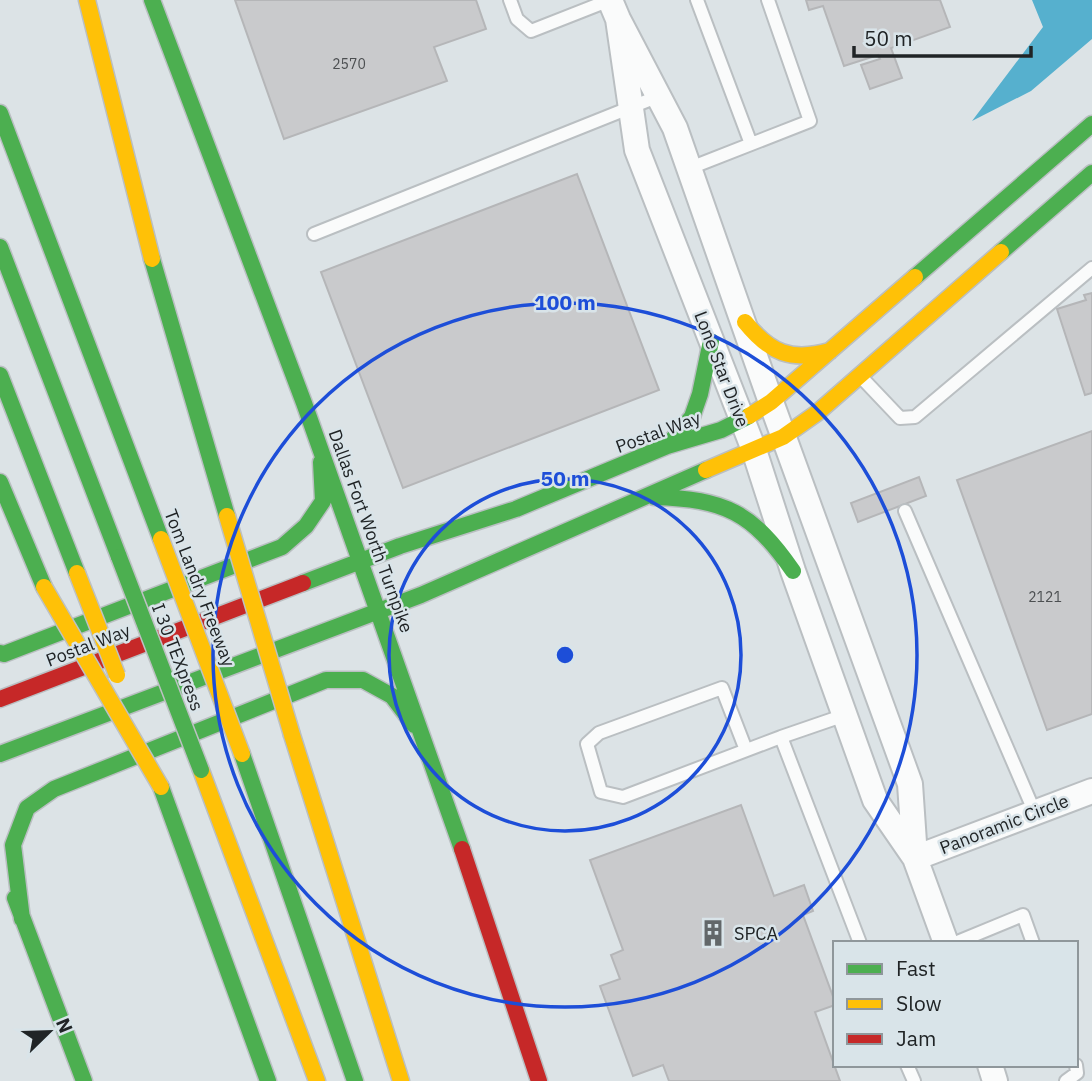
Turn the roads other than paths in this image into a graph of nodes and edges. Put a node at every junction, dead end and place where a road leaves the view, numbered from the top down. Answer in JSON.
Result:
{"nodes":[{"id":1,"x":87,"y":0,"type":"edge"},
{"id":2,"x":152,"y":0,"type":"edge"},
{"id":3,"x":510,"y":0,"type":"edge"},
{"id":4,"x":697,"y":0,"type":"edge"},
{"id":5,"x":768,"y":0,"type":"edge"},
{"id":6,"x":614,"y":10,"type":"edge"},
{"id":7,"x":659,"y":96,"type":"junction"},
{"id":8,"x":631,"y":108,"type":"junction"},
{"id":9,"x":0,"y":113,"type":"edge"},
{"id":10,"x":1092,"y":124,"type":"edge"},
{"id":11,"x":751,"y":144,"type":"junction"},
{"id":12,"x":690,"y":168,"type":"junction"},
{"id":13,"x":1092,"y":173,"type":"edge"},
{"id":14,"x":314,"y":234,"type":"dead end"},
{"id":15,"x":0,"y":247,"type":"edge"},
{"id":16,"x":1092,"y":268,"type":"edge"},
{"id":17,"x":745,"y":322,"type":"junction"},
{"id":18,"x":711,"y":341,"type":"junction"},
{"id":19,"x":830,"y":351,"type":"junction"},
{"id":20,"x":0,"y":375,"type":"edge"},
{"id":21,"x":859,"y":376,"type":"junction"},
{"id":22,"x":771,"y":402,"type":"junction"},
{"id":23,"x":742,"y":421,"type":"junction"},
{"id":24,"x":783,"y":437,"type":"junction"},
{"id":25,"x":667,"y":446,"type":"junction"},
{"id":26,"x":321,"y":448,"type":"junction"},
{"id":27,"x":754,"y":450,"type":"junction"},
{"id":28,"x":0,"y":482,"type":"edge"},
{"id":29,"x":647,"y":497,"type":"junction"},
{"id":30,"x":905,"y":511,"type":"dead end"},
{"id":31,"x":362,"y":560,"type":"junction"},
{"id":32,"x":793,"y":571,"type":"junction"},
{"id":33,"x":380,"y":609,"type":"junction"},
{"id":34,"x":0,"y":653,"type":"edge"},
{"id":35,"x":0,"y":699,"type":"edge"},
{"id":36,"x":881,"y":703,"type":"junction"},
{"id":37,"x":845,"y":715,"type":"junction"},
{"id":38,"x":422,"y":736,"type":"junction"},
{"id":39,"x":780,"y":737,"type":"junction"},
{"id":40,"x":746,"y":750,"type":"junction"},
{"id":41,"x":0,"y":754,"type":"edge"},
{"id":42,"x":161,"y":787,"type":"junction"},
{"id":43,"x":1092,"y":791,"type":"edge"},
{"id":44,"x":1035,"y":813,"type":"junction"},
{"id":45,"x":0,"y":852,"type":"edge"},
{"id":46,"x":915,"y":858,"type":"junction"},
{"id":47,"x":22,"y":919,"type":"junction"},
{"id":48,"x":859,"y":941,"type":"edge"},
{"id":49,"x":945,"y":941,"type":"edge"},
{"id":50,"x":960,"y":941,"type":"edge"},
{"id":51,"x":1032,"y":941,"type":"edge"},
{"id":52,"x":1076,"y":1067,"type":"edge"},
{"id":53,"x":84,"y":1081,"type":"edge"},
{"id":54,"x":268,"y":1081,"type":"edge"},
{"id":55,"x":317,"y":1081,"type":"edge"},
{"id":56,"x":355,"y":1081,"type":"edge"},
{"id":57,"x":401,"y":1081,"type":"edge"},
{"id":58,"x":539,"y":1081,"type":"edge"},
{"id":59,"x":1066,"y":1081,"type":"edge"}],
"edges":[{"from":1,"to":57,"type":"main road","bridge":true},
{"from":2,"to":26,"type":"main road","name":"Dallas Fort Worth Turnpike"},
{"from":3,"to":6,"type":"lane"},
{"from":4,"to":11,"type":"lane"},
{"from":5,"to":11,"type":"lane"},
{"from":6,"to":7,"type":"street","name":"Lone Star Drive"},
{"from":6,"to":8,"type":"street","name":"Lone Star Drive"},
{"from":7,"to":8,"type":"lane"},
{"from":7,"to":12,"type":"street","name":"Lone Star Drive"},
{"from":8,"to":14,"type":"lane"},
{"from":8,"to":18,"type":"street","name":"Lone Star Drive"},
{"from":9,"to":56,"type":"main road","name":"Tom Landry Freeway","bridge":true},
{"from":10,"to":19,"type":"main road","name":"Postal Way"},
{"from":11,"to":12,"type":"lane"},
{"from":12,"to":17,"type":"street","name":"Lone Star Drive"},
{"from":13,"to":21,"type":"main road"},
{"from":15,"to":55,"type":"main road","name":"I 30 TEXpress","bridge":true},
{"from":16,"to":21,"type":"lane"},
{"from":17,"to":19,"type":"main road"},
{"from":17,"to":22,"type":"street","name":"Lone Star Drive"},
{"from":18,"to":23,"type":"street","name":"Lone Star Drive"},
{"from":18,"to":25,"type":"main road"},
{"from":19,"to":22,"type":"main road","name":"Postal Way"},
{"from":20,"to":42,"type":"main road","bridge":true},
{"from":21,"to":24,"type":"main road"},
{"from":22,"to":23,"type":"main road","name":"Postal Way"},
{"from":22,"to":24,"type":"street","name":"Lone Star Drive"},
{"from":23,"to":25,"type":"main road","name":"Postal Way"},
{"from":23,"to":27,"type":"street","name":"Lone Star Drive"},
{"from":24,"to":27,"type":"main road"},
{"from":24,"to":36,"type":"street","name":"Lone Star Drive"},
{"from":25,"to":31,"type":"main road","name":"Postal Way"},
{"from":26,"to":31,"type":"main road","name":"Dallas Fort Worth Turnpike"},
{"from":26,"to":34,"type":"main road"},
{"from":27,"to":29,"type":"main road"},
{"from":27,"to":32,"type":"street","name":"Lone Star Drive"},
{"from":28,"to":42,"type":"main road","bridge":true},
{"from":29,"to":32,"type":"main road"},
{"from":29,"to":33,"type":"main road"},
{"from":30,"to":44,"type":"lane"},
{"from":31,"to":33,"type":"main road","name":"Dallas Fort Worth Turnpike"},
{"from":31,"to":35,"type":"main road","name":"Postal Way"},
{"from":32,"to":37,"type":"street","name":"Lone Star Drive"},
{"from":33,"to":38,"type":"main road","name":"Dallas Fort Worth Turnpike"},
{"from":33,"to":41,"type":"main road"},
{"from":36,"to":37,"type":"street"},
{"from":36,"to":46,"type":"street","name":"Lone Star Drive"},
{"from":37,"to":39,"type":"lane"},
{"from":37,"to":46,"type":"street","name":"Lone Star Drive"},
{"from":38,"to":47,"type":"main road"},
{"from":38,"to":58,"type":"main road","name":"Dallas Fort Worth Turnpike"},
{"from":39,"to":40,"type":"lane"},
{"from":39,"to":48,"type":"lane"},
{"from":40,"to":40,"type":"lane"},
{"from":42,"to":54,"type":"main road"},
{"from":43,"to":44,"type":"street","name":"Panoramic Circle"},
{"from":44,"to":46,"type":"street","name":"Panoramic Circle"},
{"from":45,"to":47,"type":"main road"},
{"from":46,"to":49,"type":"street","name":"Lone Star Drive"},
{"from":47,"to":53,"type":"main road"},
{"from":50,"to":51,"type":"lane"},
{"from":52,"to":59,"type":"lane"}]}
